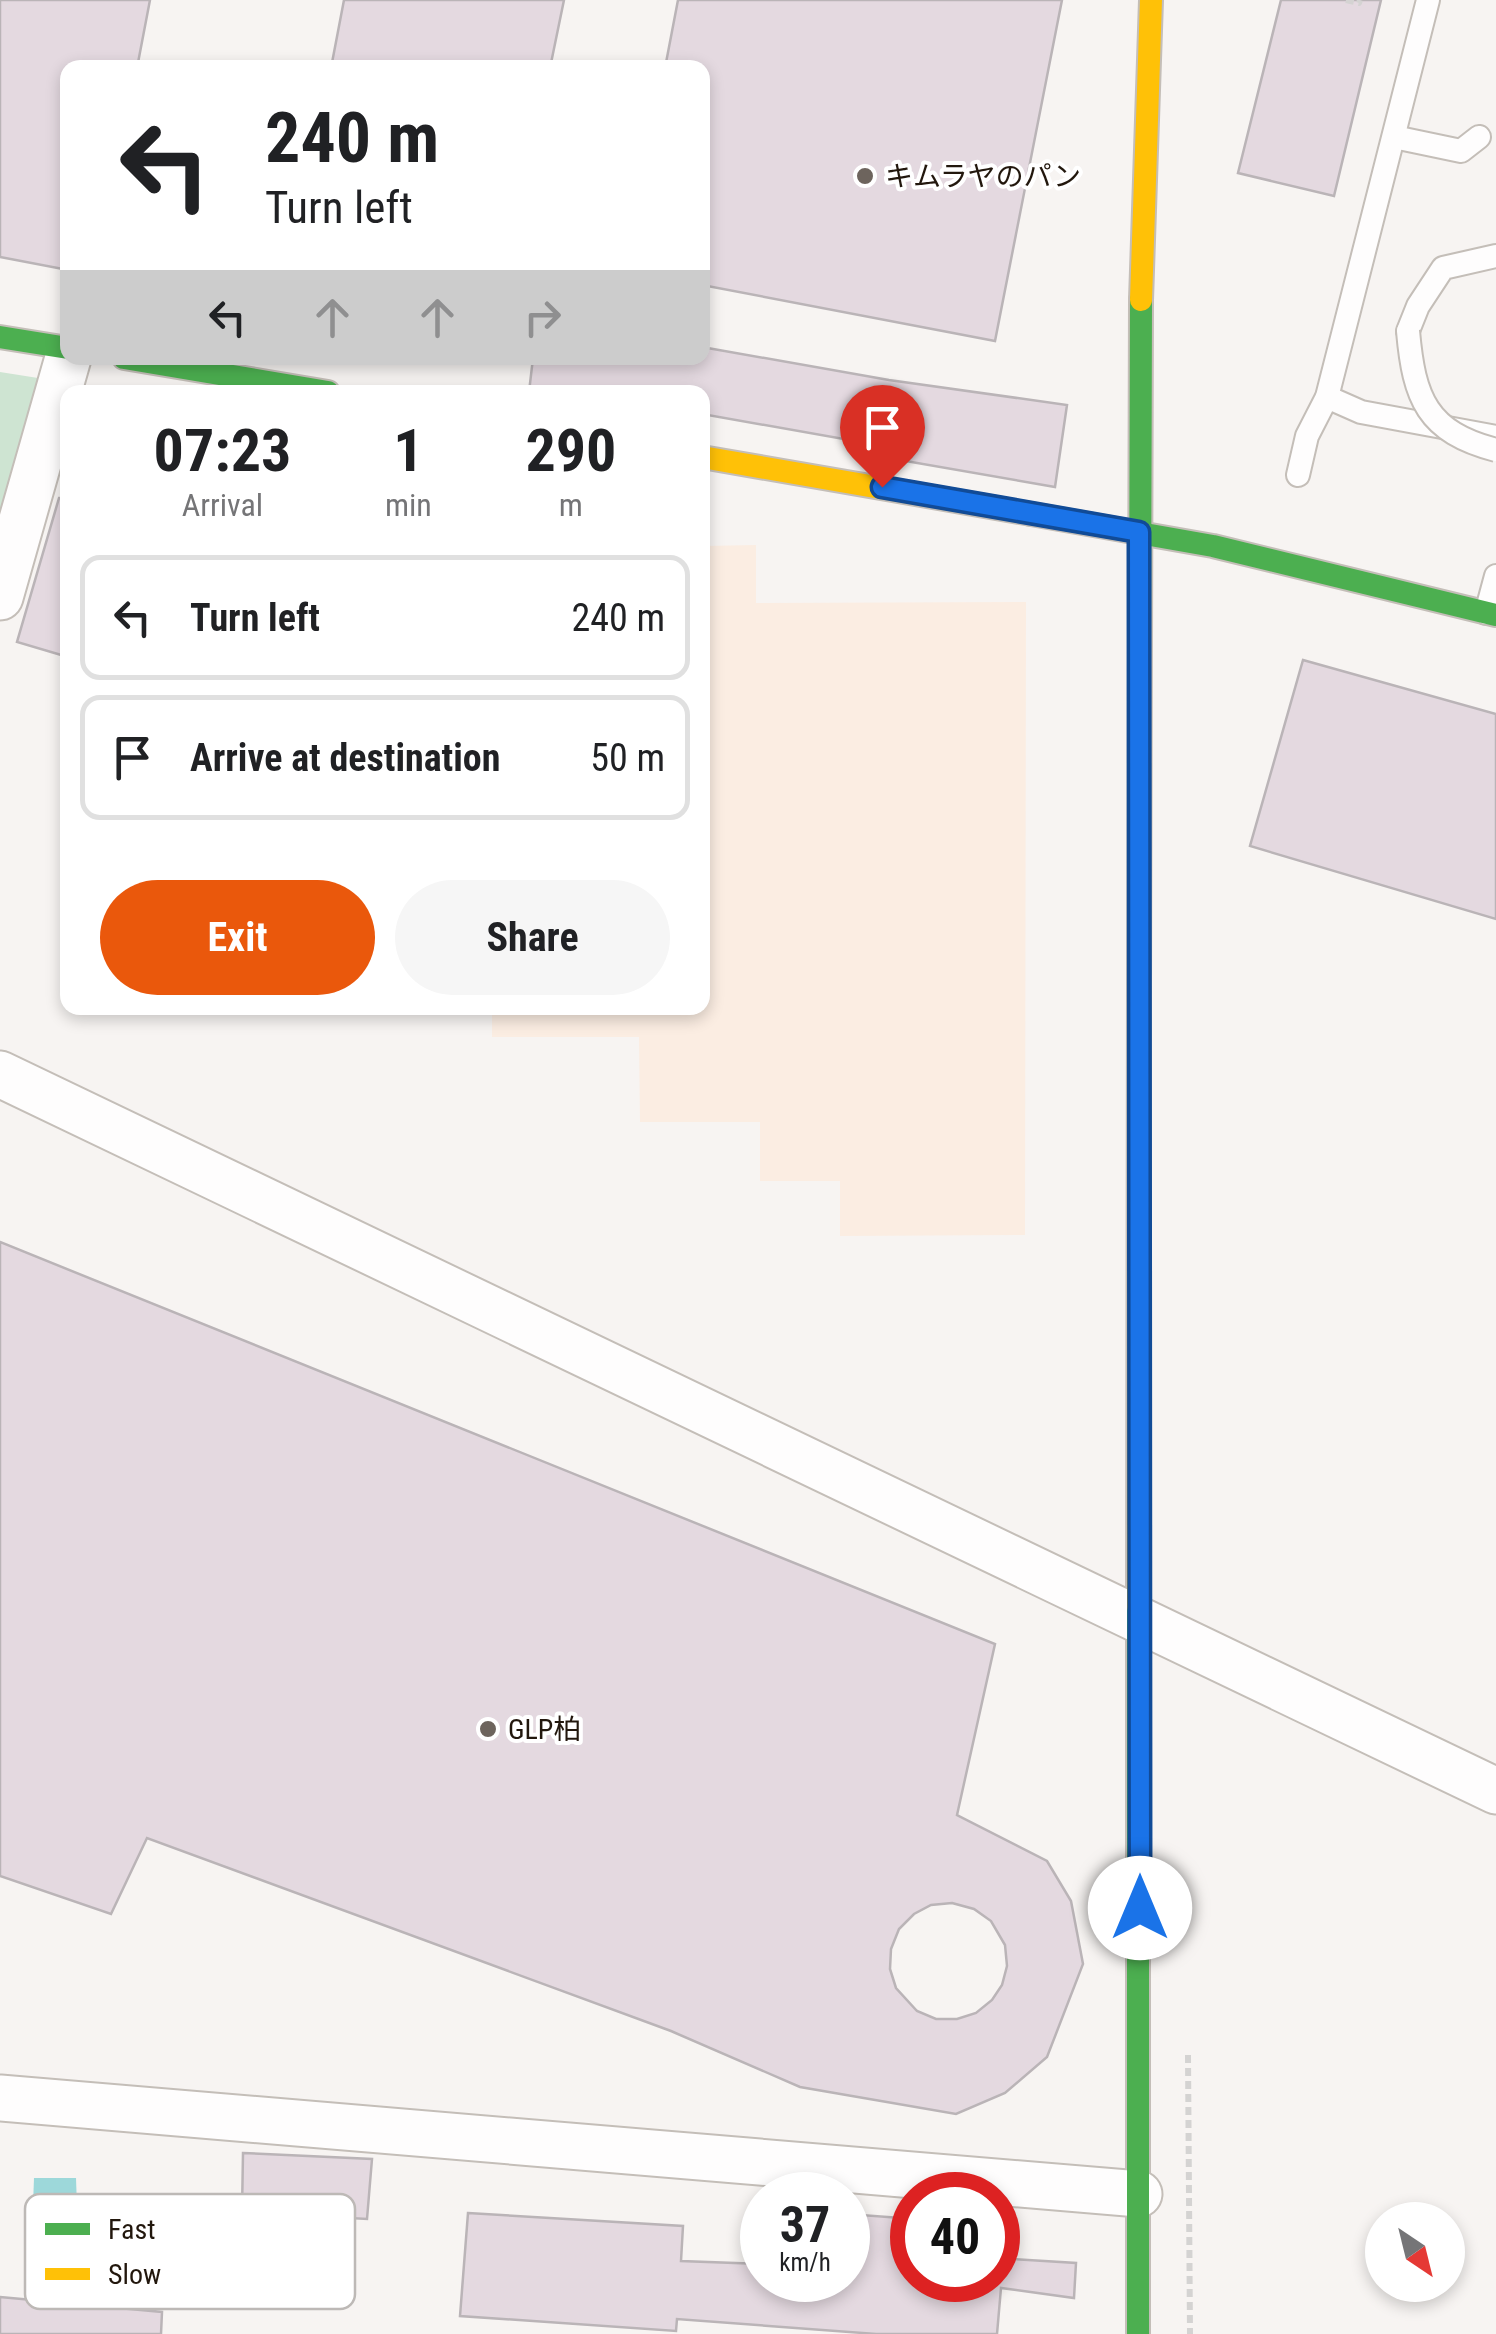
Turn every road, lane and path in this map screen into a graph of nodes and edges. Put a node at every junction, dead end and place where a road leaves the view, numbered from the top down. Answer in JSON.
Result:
{"nodes":[{"id":1,"x":1151,"y":0,"type":"edge"},
{"id":2,"x":1346,"y":0,"type":"edge"},
{"id":3,"x":1360,"y":0,"type":"edge"},
{"id":4,"x":1428,"y":0,"type":"edge"},
{"id":5,"x":1394,"y":137,"type":"junction"},
{"id":6,"x":1479,"y":137,"type":"dead end"},
{"id":7,"x":1496,"y":256,"type":"edge"},
{"id":8,"x":0,"y":337,"type":"edge"},
{"id":9,"x":60,"y":347,"type":"edge"},
{"id":10,"x":166,"y":365,"type":"edge"},
{"id":11,"x":286,"y":385,"type":"edge"},
{"id":12,"x":60,"y":386,"type":"edge"},
{"id":13,"x":1327,"y":397,"type":"junction"},
{"id":14,"x":1496,"y":438,"type":"edge"},
{"id":15,"x":1496,"y":450,"type":"edge"},
{"id":16,"x":710,"y":457,"type":"edge"},
{"id":17,"x":1298,"y":475,"type":"dead end"},
{"id":18,"x":1139,"y":532,"type":"junction"},
{"id":19,"x":1496,"y":576,"type":"edge"},
{"id":20,"x":0,"y":596,"type":"edge"},
{"id":21,"x":1491,"y":614,"type":"edge"},
{"id":22,"x":0,"y":1074,"type":"edge"},
{"id":23,"x":1141,"y":1622,"type":"junction"},
{"id":24,"x":1496,"y":1792,"type":"edge"},
{"id":25,"x":0,"y":2098,"type":"edge"},
{"id":26,"x":1138,"y":2194,"type":"junction"},
{"id":27,"x":1138,"y":2334,"type":"edge"}],
"edges":[{"from":1,"to":18,"type":"street"},
{"from":2,"to":3,"type":"path"},
{"from":4,"to":5,"type":"lane"},
{"from":5,"to":6,"type":"lane"},
{"from":5,"to":13,"type":"lane"},
{"from":7,"to":15,"type":"lane","bridge":true},
{"from":8,"to":9,"type":"street"},
{"from":10,"to":11,"type":"street"},
{"from":12,"to":20,"type":"street"},
{"from":13,"to":14,"type":"lane"},
{"from":13,"to":17,"type":"lane"},
{"from":16,"to":18,"type":"street"},
{"from":18,"to":21,"type":"street"},
{"from":18,"to":23,"type":"street"},
{"from":19,"to":21,"type":"lane"},
{"from":22,"to":23,"type":"street"},
{"from":23,"to":24,"type":"street"},
{"from":23,"to":26,"type":"street"},
{"from":25,"to":26,"type":"street"},
{"from":26,"to":27,"type":"street"}]}
